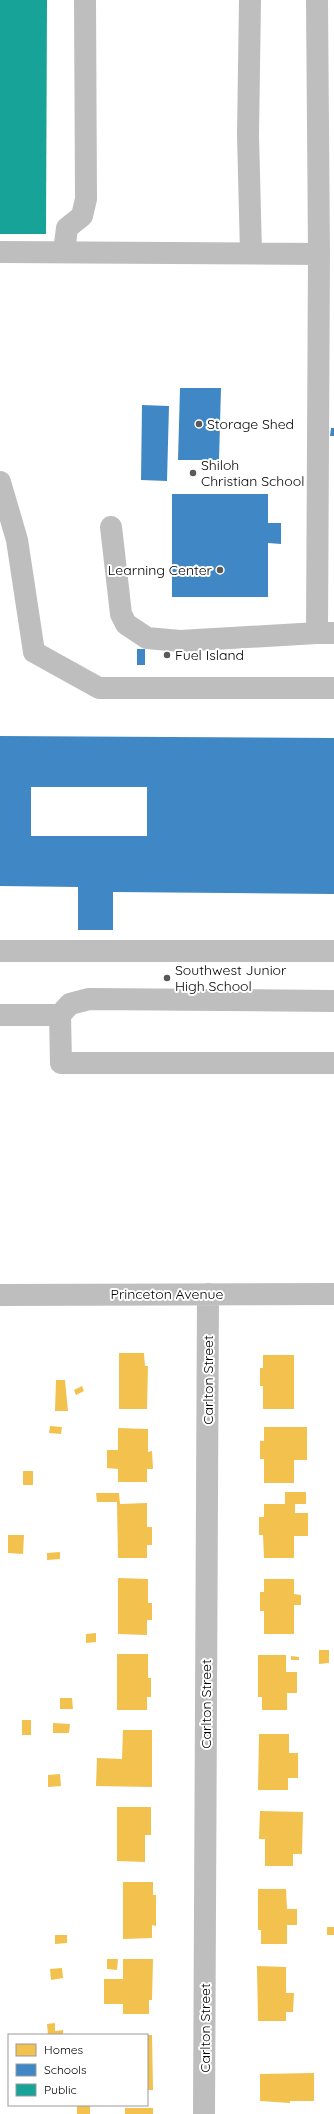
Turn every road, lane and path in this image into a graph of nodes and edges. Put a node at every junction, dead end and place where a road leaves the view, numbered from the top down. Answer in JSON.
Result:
{"nodes":[{"id":1,"x":85,"y":0,"type":"edge"},
{"id":2,"x":250,"y":0,"type":"edge"},
{"id":3,"x":317,"y":0,"type":"edge"},
{"id":4,"x":0,"y":252,"type":"edge"},
{"id":5,"x":64,"y":252,"type":"junction"},
{"id":6,"x":251,"y":253,"type":"junction"},
{"id":7,"x":319,"y":254,"type":"junction"},
{"id":8,"x":0,"y":482,"type":"edge"},
{"id":9,"x":326,"y":511,"type":"edge"},
{"id":10,"x":111,"y":527,"type":"dead end"},
{"id":11,"x":325,"y":633,"type":"edge"},
{"id":12,"x":334,"y":688,"type":"edge"},
{"id":13,"x":0,"y":951,"type":"edge"},
{"id":14,"x":334,"y":951,"type":"edge"},
{"id":15,"x":334,"y":1002,"type":"edge"},
{"id":16,"x":0,"y":1015,"type":"edge"},
{"id":17,"x":60,"y":1015,"type":"junction"},
{"id":18,"x":334,"y":1063,"type":"edge"},
{"id":19,"x":208,"y":1294,"type":"junction"},
{"id":20,"x":334,"y":1294,"type":"edge"},
{"id":21,"x":0,"y":1295,"type":"edge"},
{"id":22,"x":204,"y":2114,"type":"edge"}],
"edges":[{"from":1,"to":5,"type":"street"},
{"from":2,"to":6,"type":"street"},
{"from":3,"to":7,"type":"street"},
{"from":4,"to":5,"type":"street"},
{"from":5,"to":6,"type":"street"},
{"from":6,"to":7,"type":"street"},
{"from":7,"to":9,"type":"street"},
{"from":8,"to":12,"type":"street"},
{"from":9,"to":11,"type":"street"},
{"from":10,"to":11,"type":"street"},
{"from":13,"to":14,"type":"street"},
{"from":15,"to":17,"type":"street"},
{"from":16,"to":17,"type":"street"},
{"from":17,"to":18,"type":"street"},
{"from":19,"to":20,"type":"street","name":"Princeton Avenue"},
{"from":19,"to":21,"type":"street","name":"Princeton Avenue"},
{"from":19,"to":22,"type":"street","name":"Carlton Street"}]}
